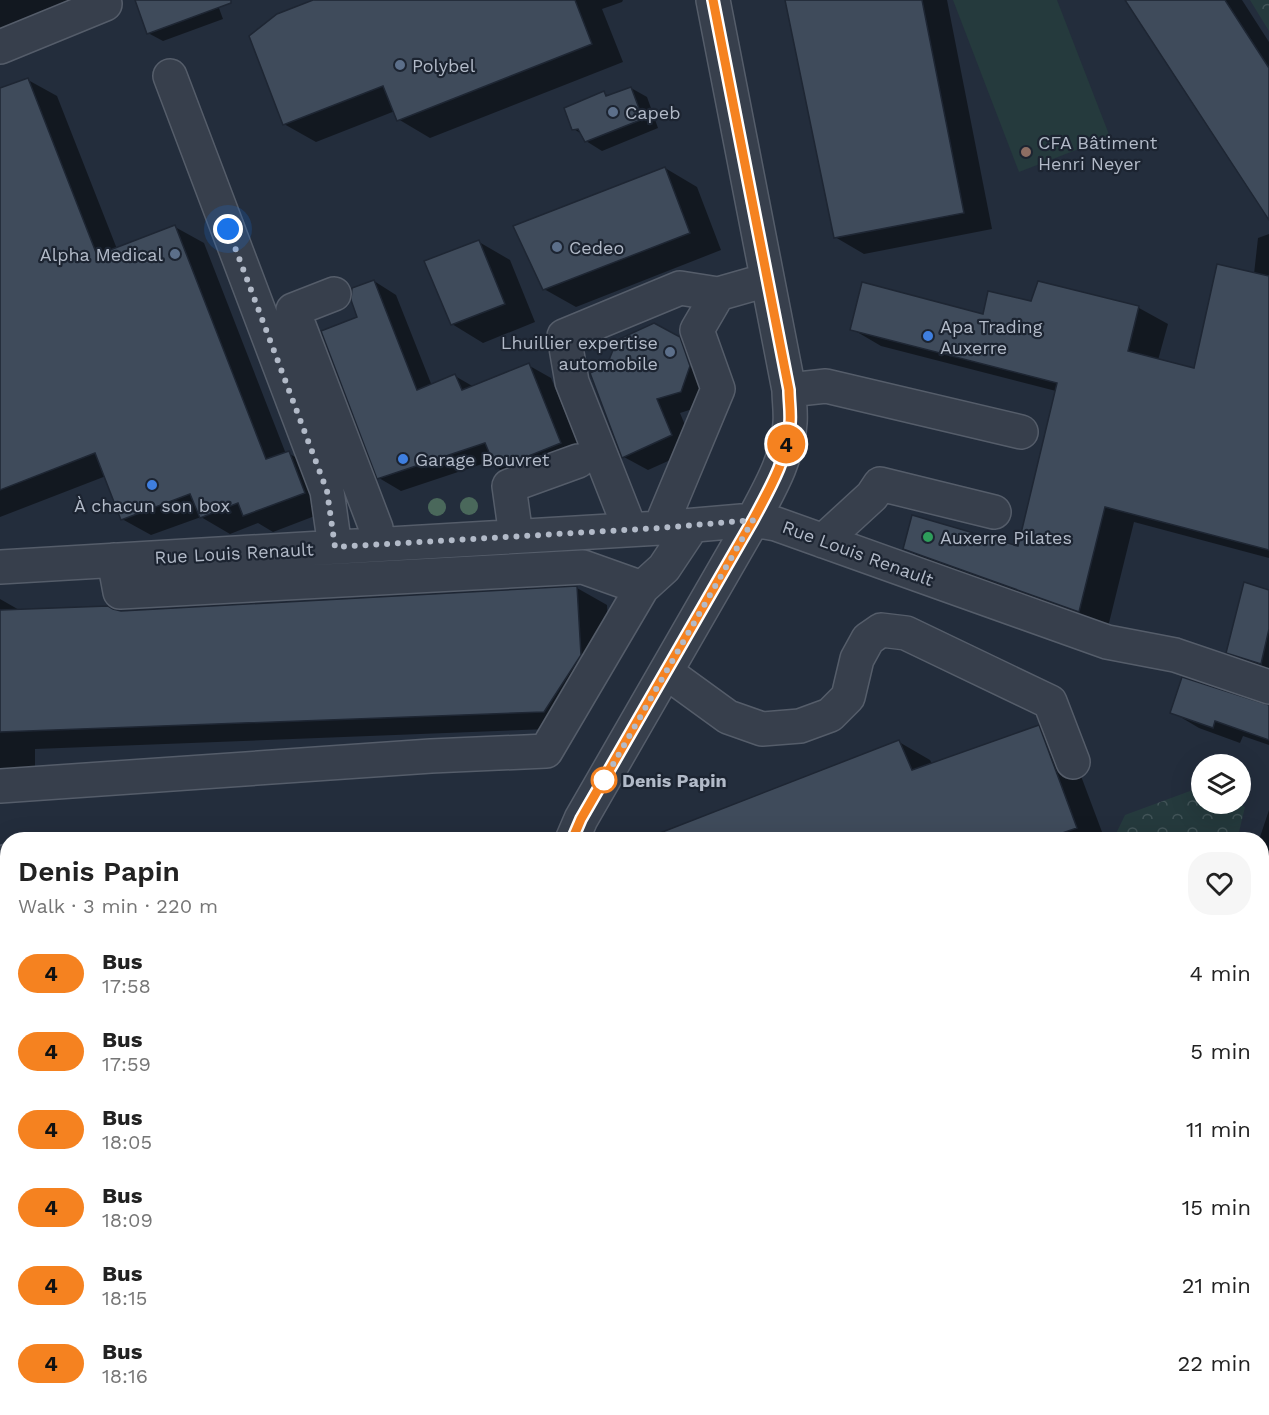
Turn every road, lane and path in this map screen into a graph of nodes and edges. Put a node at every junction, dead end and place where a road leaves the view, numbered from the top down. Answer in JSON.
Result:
{"nodes":[{"id":1,"x":103,"y":0,"type":"edge"},
{"id":2,"x":713,"y":0,"type":"edge"},
{"id":3,"x":0,"y":47,"type":"edge"},
{"id":4,"x":170,"y":76,"type":"dead end"},
{"id":5,"x":767,"y":280,"type":"junction"},
{"id":6,"x":334,"y":294,"type":"dead end"},
{"id":7,"x":718,"y":294,"type":"junction"},
{"id":8,"x":789,"y":390,"type":"junction"},
{"id":9,"x":1021,"y":432,"type":"dead end"},
{"id":10,"x":578,"y":461,"type":"dead end"},
{"id":11,"x":994,"y":512,"type":"dead end"},
{"id":12,"x":753,"y":520,"type":"junction"},
{"id":13,"x":661,"y":528,"type":"junction"},
{"id":14,"x":516,"y":536,"type":"junction"},
{"id":15,"x":823,"y":541,"type":"junction"},
{"id":16,"x":377,"y":544,"type":"junction"},
{"id":17,"x":335,"y":547,"type":"junction"},
{"id":18,"x":114,"y":560,"type":"junction"},
{"id":19,"x":0,"y":567,"type":"edge"},
{"id":20,"x":642,"y":588,"type":"junction"},
{"id":21,"x":666,"y":672,"type":"junction"},
{"id":22,"x":1269,"y":687,"type":"edge"},
{"id":23,"x":1073,"y":762,"type":"dead end"},
{"id":24,"x":0,"y":786,"type":"edge"},
{"id":25,"x":575,"y":832,"type":"edge"}],
"edges":[{"from":1,"to":3,"type":"street"},
{"from":2,"to":5,"type":"street"},
{"from":4,"to":17,"type":"street"},
{"from":5,"to":7,"type":"street"},
{"from":5,"to":8,"type":"street"},
{"from":6,"to":16,"type":"street"},
{"from":7,"to":13,"type":"street"},
{"from":7,"to":13,"type":"street"},
{"from":8,"to":9,"type":"street"},
{"from":8,"to":12,"type":"street"},
{"from":10,"to":14,"type":"street"},
{"from":11,"to":15,"type":"street"},
{"from":12,"to":13,"type":"street","name":"Rue Louis Renault"},
{"from":12,"to":15,"type":"street","name":"Rue Louis Renault"},
{"from":12,"to":21,"type":"street"},
{"from":13,"to":14,"type":"street","name":"Rue Louis Renault"},
{"from":13,"to":20,"type":"street"},
{"from":14,"to":16,"type":"street","name":"Rue Louis Renault"},
{"from":15,"to":22,"type":"street","name":"Rue Louis Renault"},
{"from":16,"to":17,"type":"street","name":"Rue Louis Renault"},
{"from":17,"to":18,"type":"street","name":"Rue Louis Renault"},
{"from":18,"to":19,"type":"street","name":"Rue Louis Renault"},
{"from":18,"to":20,"type":"street"},
{"from":20,"to":24,"type":"street"},
{"from":21,"to":23,"type":"street"},
{"from":21,"to":25,"type":"street"}]}
